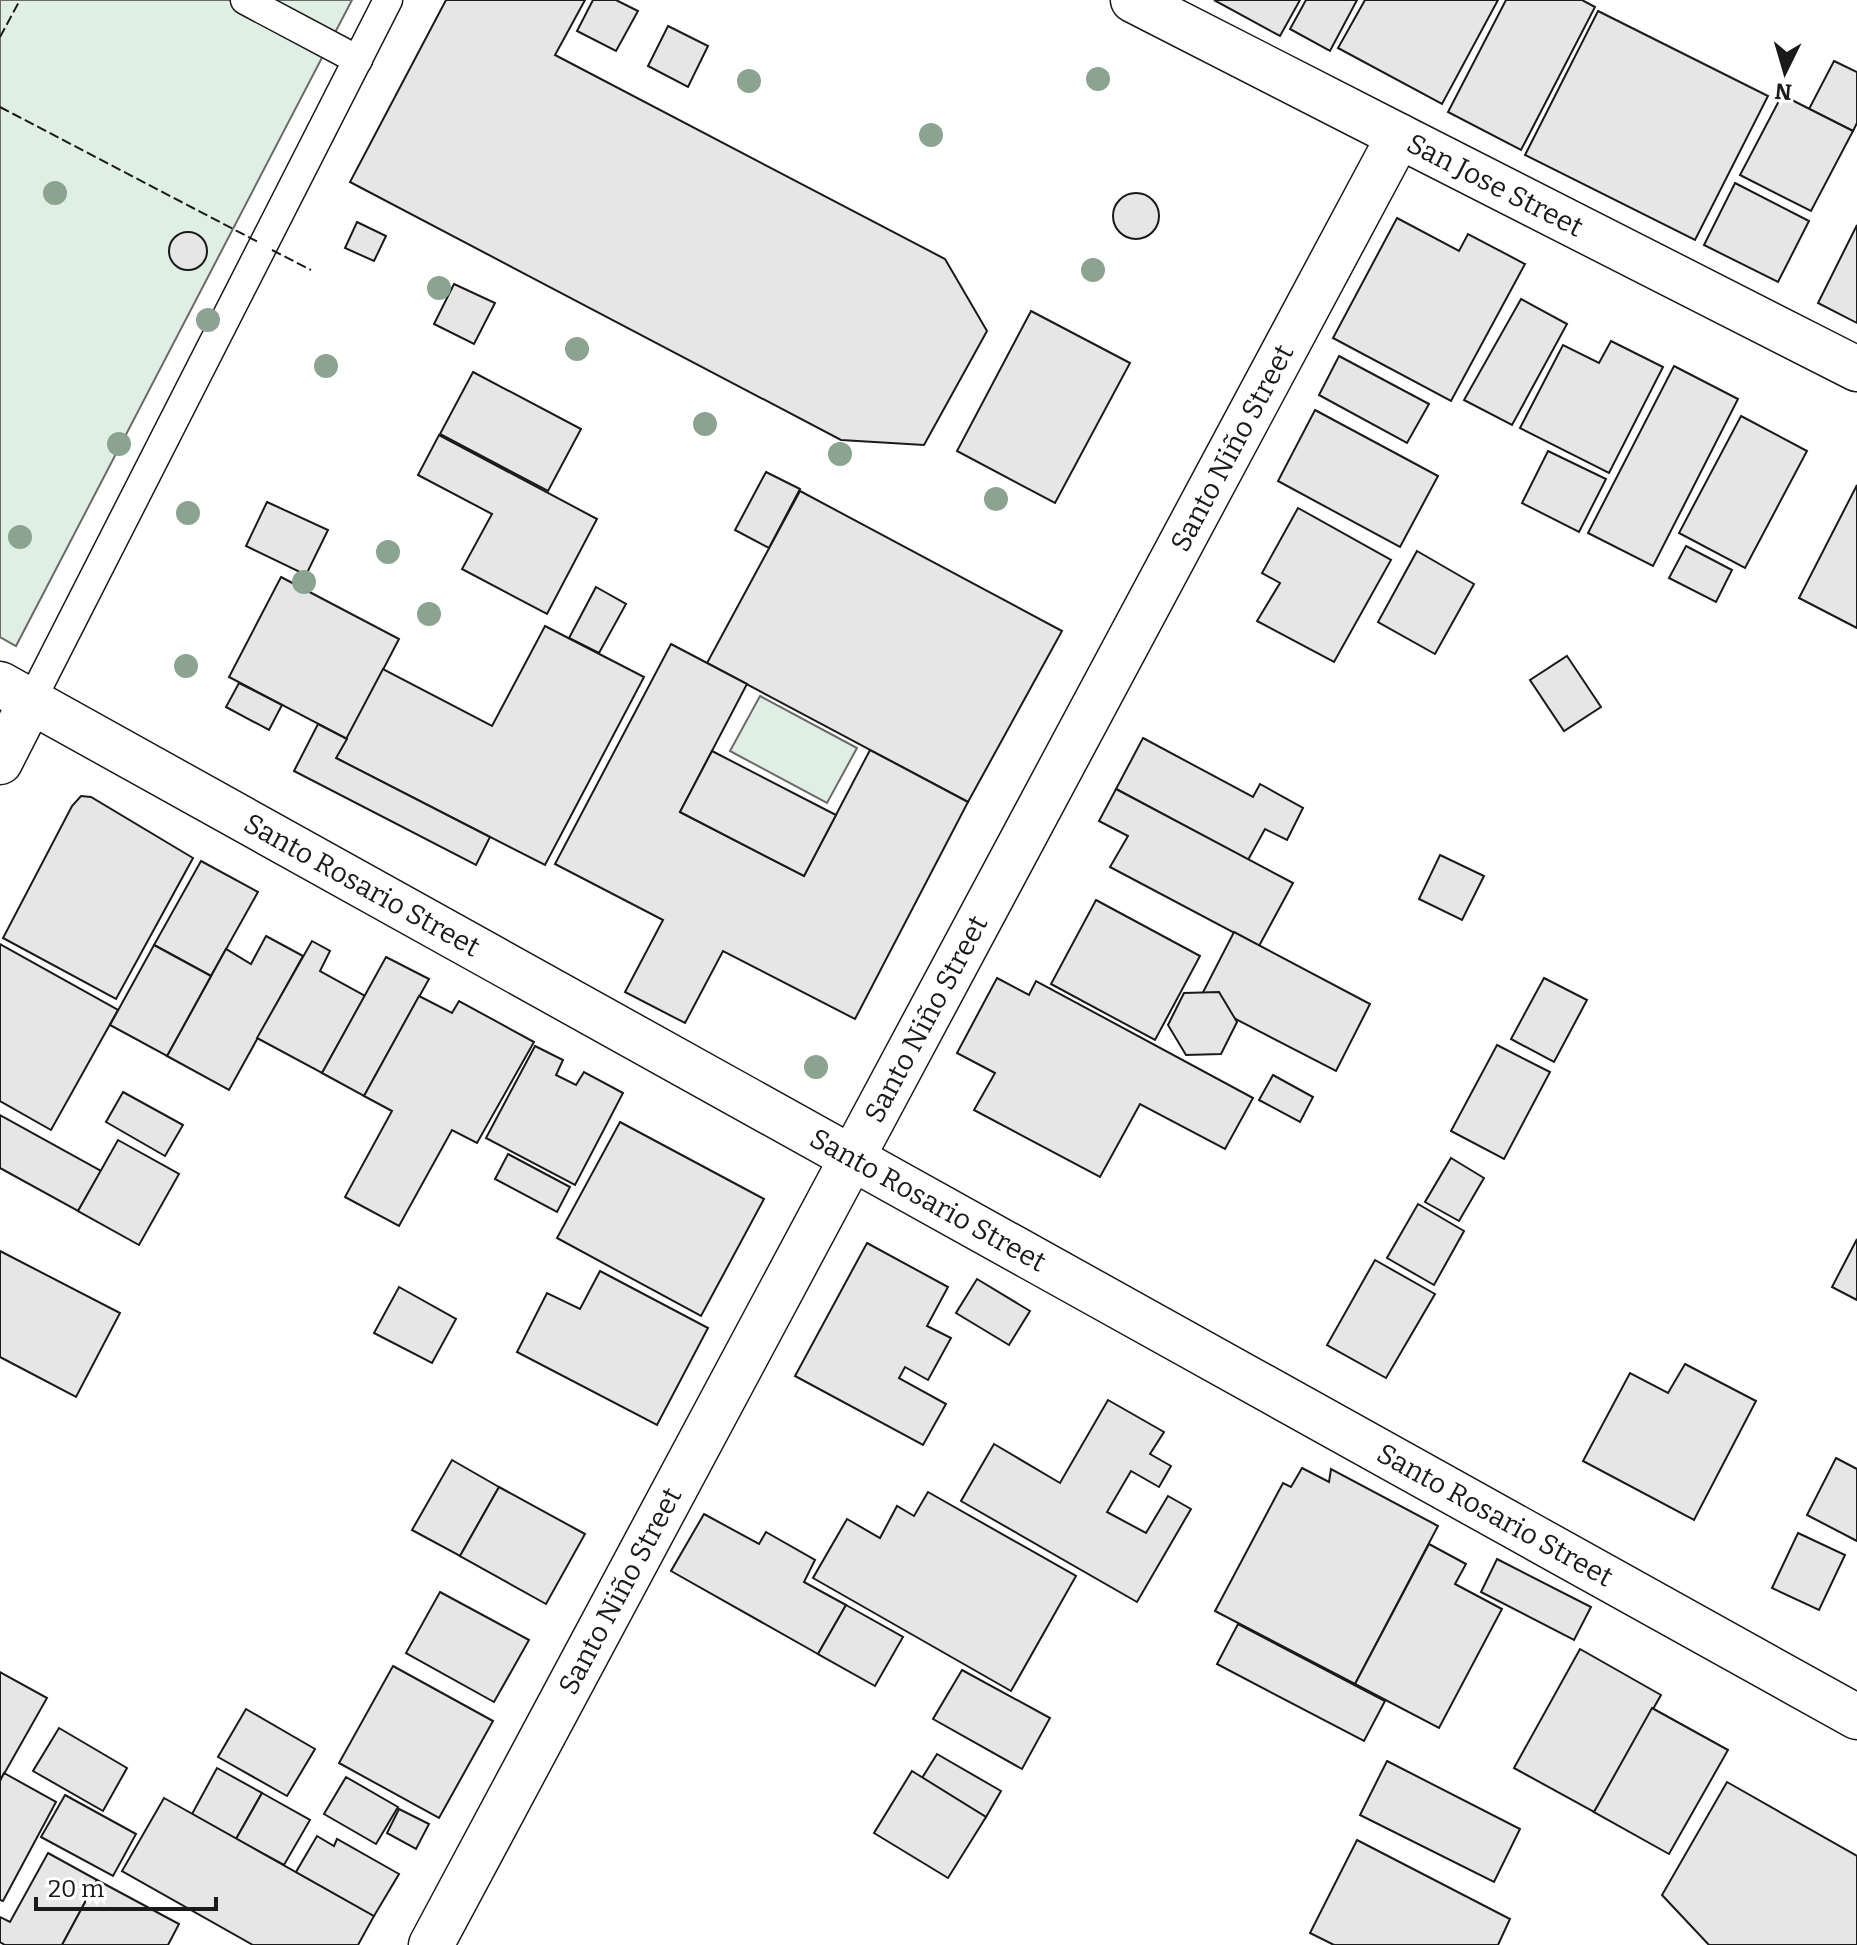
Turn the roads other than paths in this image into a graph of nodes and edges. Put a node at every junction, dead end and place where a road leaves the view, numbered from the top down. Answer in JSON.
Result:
{"nodes":[{"id":1,"x":245,"y":0,"type":"edge"},
{"id":2,"x":388,"y":0,"type":"edge"},
{"id":3,"x":1133,"y":0,"type":"edge"},
{"id":4,"x":358,"y":60,"type":"junction"},
{"id":5,"x":1399,"y":136,"type":"junction"},
{"id":6,"x":1857,"y":369,"type":"edge"},
{"id":7,"x":16,"y":692,"type":"edge"},
{"id":8,"x":0,"y":762,"type":"edge"},
{"id":9,"x":852,"y":1158,"type":"junction"},
{"id":10,"x":1857,"y":1717,"type":"edge"},
{"id":11,"x":431,"y":1945,"type":"edge"}],
"edges":[{"from":1,"to":4,"type":"lane"},
{"from":2,"to":4,"type":"lane"},
{"from":3,"to":5,"type":"street","name":"San Jose Street"},
{"from":4,"to":7,"type":"lane"},
{"from":5,"to":6,"type":"street","name":"San Jose Street"},
{"from":5,"to":9,"type":"street","name":"Santo Niño Street"},
{"from":7,"to":8,"type":"street"},
{"from":7,"to":9,"type":"street","name":"Santo Rosario Street"},
{"from":9,"to":10,"type":"street","name":"Santo Rosario Street"},
{"from":9,"to":11,"type":"street","name":"Santo Niño Street"}]}
